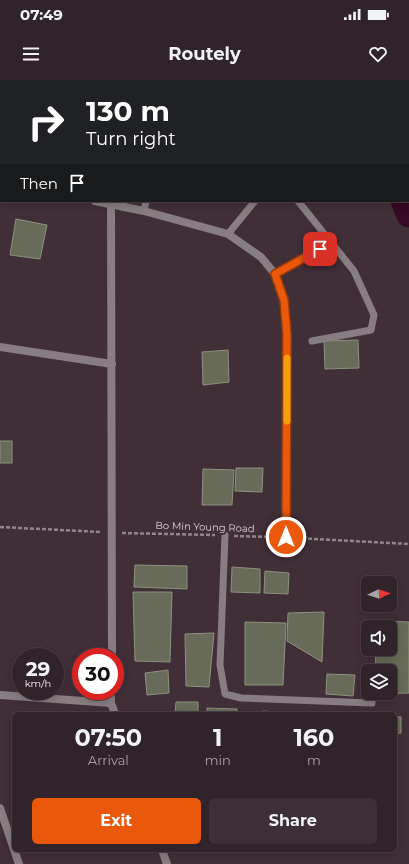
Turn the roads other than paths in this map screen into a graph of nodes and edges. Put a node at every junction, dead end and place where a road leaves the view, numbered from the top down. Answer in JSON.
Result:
{"nodes":[{"id":1,"x":100,"y":202,"type":"edge"},
{"id":2,"x":146,"y":202,"type":"edge"},
{"id":3,"x":254,"y":202,"type":"edge"},
{"id":4,"x":299,"y":202,"type":"edge"},
{"id":5,"x":111,"y":204,"type":"junction"},
{"id":6,"x":144,"y":210,"type":"junction"},
{"id":7,"x":228,"y":234,"type":"junction"},
{"id":8,"x":331,"y":242,"type":"junction"},
{"id":9,"x":275,"y":274,"type":"junction"},
{"id":10,"x":312,"y":341,"type":"dead end"},
{"id":11,"x":0,"y":347,"type":"edge"},
{"id":12,"x":112,"y":364,"type":"junction"},
{"id":13,"x":225,"y":535,"type":"road end"},
{"id":14,"x":286,"y":537,"type":"road end"},
{"id":15,"x":112,"y":648,"type":"edge"},
{"id":16,"x":0,"y":695,"type":"edge"},
{"id":17,"x":111,"y":703,"type":"joint"},
{"id":18,"x":372,"y":703,"type":"dead end"},
{"id":19,"x":114,"y":712,"type":"edge"},
{"id":20,"x":0,"y":809,"type":"edge"},
{"id":21,"x":12,"y":844,"type":"edge"},
{"id":22,"x":15,"y":852,"type":"edge"},
{"id":23,"x":163,"y":852,"type":"edge"},
{"id":24,"x":19,"y":864,"type":"edge"},
{"id":25,"x":167,"y":864,"type":"edge"}],
"edges":[{"from":1,"to":5,"type":"street"},
{"from":2,"to":6,"type":"lane"},
{"from":3,"to":7,"type":"lane"},
{"from":4,"to":8,"type":"lane"},
{"from":5,"to":6,"type":"street"},
{"from":5,"to":12,"type":"street"},
{"from":6,"to":7,"type":"street"},
{"from":7,"to":9,"type":"street"},
{"from":8,"to":9,"type":"lane"},
{"from":8,"to":10,"type":"lane"},
{"from":9,"to":14,"type":"street"},
{"from":11,"to":12,"type":"street"},
{"from":12,"to":15,"type":"street"},
{"from":13,"to":18,"type":"lane"},
{"from":16,"to":17,"type":"street"},
{"from":17,"to":19,"type":"street"},
{"from":20,"to":21,"type":"street"},
{"from":22,"to":24,"type":"street"},
{"from":23,"to":25,"type":"street"}]}
